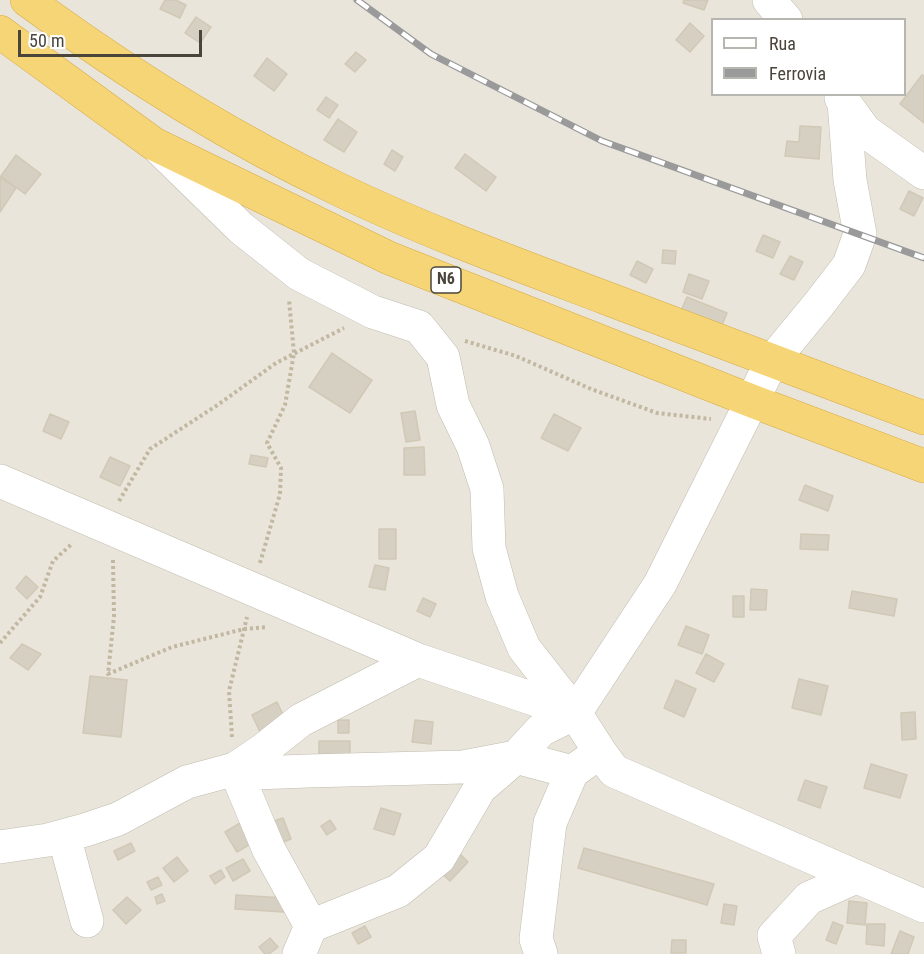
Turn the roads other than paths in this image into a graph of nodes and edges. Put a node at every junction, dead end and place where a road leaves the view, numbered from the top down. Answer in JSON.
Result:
{"nodes":[{"id":1,"x":27,"y":0,"type":"edge"},
{"id":2,"x":769,"y":0,"type":"edge"},
{"id":3,"x":784,"y":18,"type":"edge"},
{"id":4,"x":0,"y":32,"type":"edge"},
{"id":5,"x":841,"y":98,"type":"edge"},
{"id":6,"x":154,"y":144,"type":"junction"},
{"id":7,"x":924,"y":173,"type":"edge"},
{"id":8,"x":772,"y":361,"type":"junction"},
{"id":9,"x":747,"y":412,"type":"junction"},
{"id":10,"x":924,"y":418,"type":"edge"},
{"id":11,"x":924,"y":466,"type":"edge"},
{"id":12,"x":0,"y":481,"type":"edge"},
{"id":13,"x":418,"y":660,"type":"junction"},
{"id":14,"x":575,"y":713,"type":"junction"},
{"id":15,"x":600,"y":752,"type":"junction"},
{"id":16,"x":516,"y":757,"type":"junction"},
{"id":17,"x":235,"y":769,"type":"junction"},
{"id":18,"x":572,"y":772,"type":"junction"},
{"id":19,"x":64,"y":836,"type":"junction"},
{"id":20,"x":0,"y":847,"type":"edge"},
{"id":21,"x":856,"y":877,"type":"junction"},
{"id":22,"x":924,"y":906,"type":"edge"},
{"id":23,"x":87,"y":921,"type":"dead end"},
{"id":24,"x":305,"y":940,"type":"edge"},
{"id":25,"x":541,"y":954,"type":"edge"},
{"id":26,"x":779,"y":954,"type":"edge"}],
"edges":[{"from":1,"to":8,"type":"highway","number":"N6"},
{"from":2,"to":3,"type":"street"},
{"from":4,"to":6,"type":"highway","number":"N6"},
{"from":5,"to":7,"type":"street"},
{"from":5,"to":8,"type":"street"},
{"from":6,"to":9,"type":"highway","number":"N6"},
{"from":6,"to":14,"type":"street"},
{"from":8,"to":9,"type":"street"},
{"from":8,"to":10,"type":"highway","number":"N6"},
{"from":9,"to":11,"type":"highway","number":"N6"},
{"from":9,"to":14,"type":"street"},
{"from":12,"to":13,"type":"street"},
{"from":13,"to":14,"type":"street"},
{"from":13,"to":17,"type":"street"},
{"from":14,"to":15,"type":"street"},
{"from":14,"to":16,"type":"street"},
{"from":15,"to":18,"type":"street"},
{"from":15,"to":21,"type":"street"},
{"from":16,"to":17,"type":"street"},
{"from":16,"to":18,"type":"street"},
{"from":16,"to":24,"type":"street"},
{"from":17,"to":19,"type":"street"},
{"from":17,"to":24,"type":"street"},
{"from":18,"to":25,"type":"street"},
{"from":19,"to":20,"type":"street"},
{"from":19,"to":23,"type":"street"},
{"from":21,"to":22,"type":"street"},
{"from":21,"to":26,"type":"street"}]}
